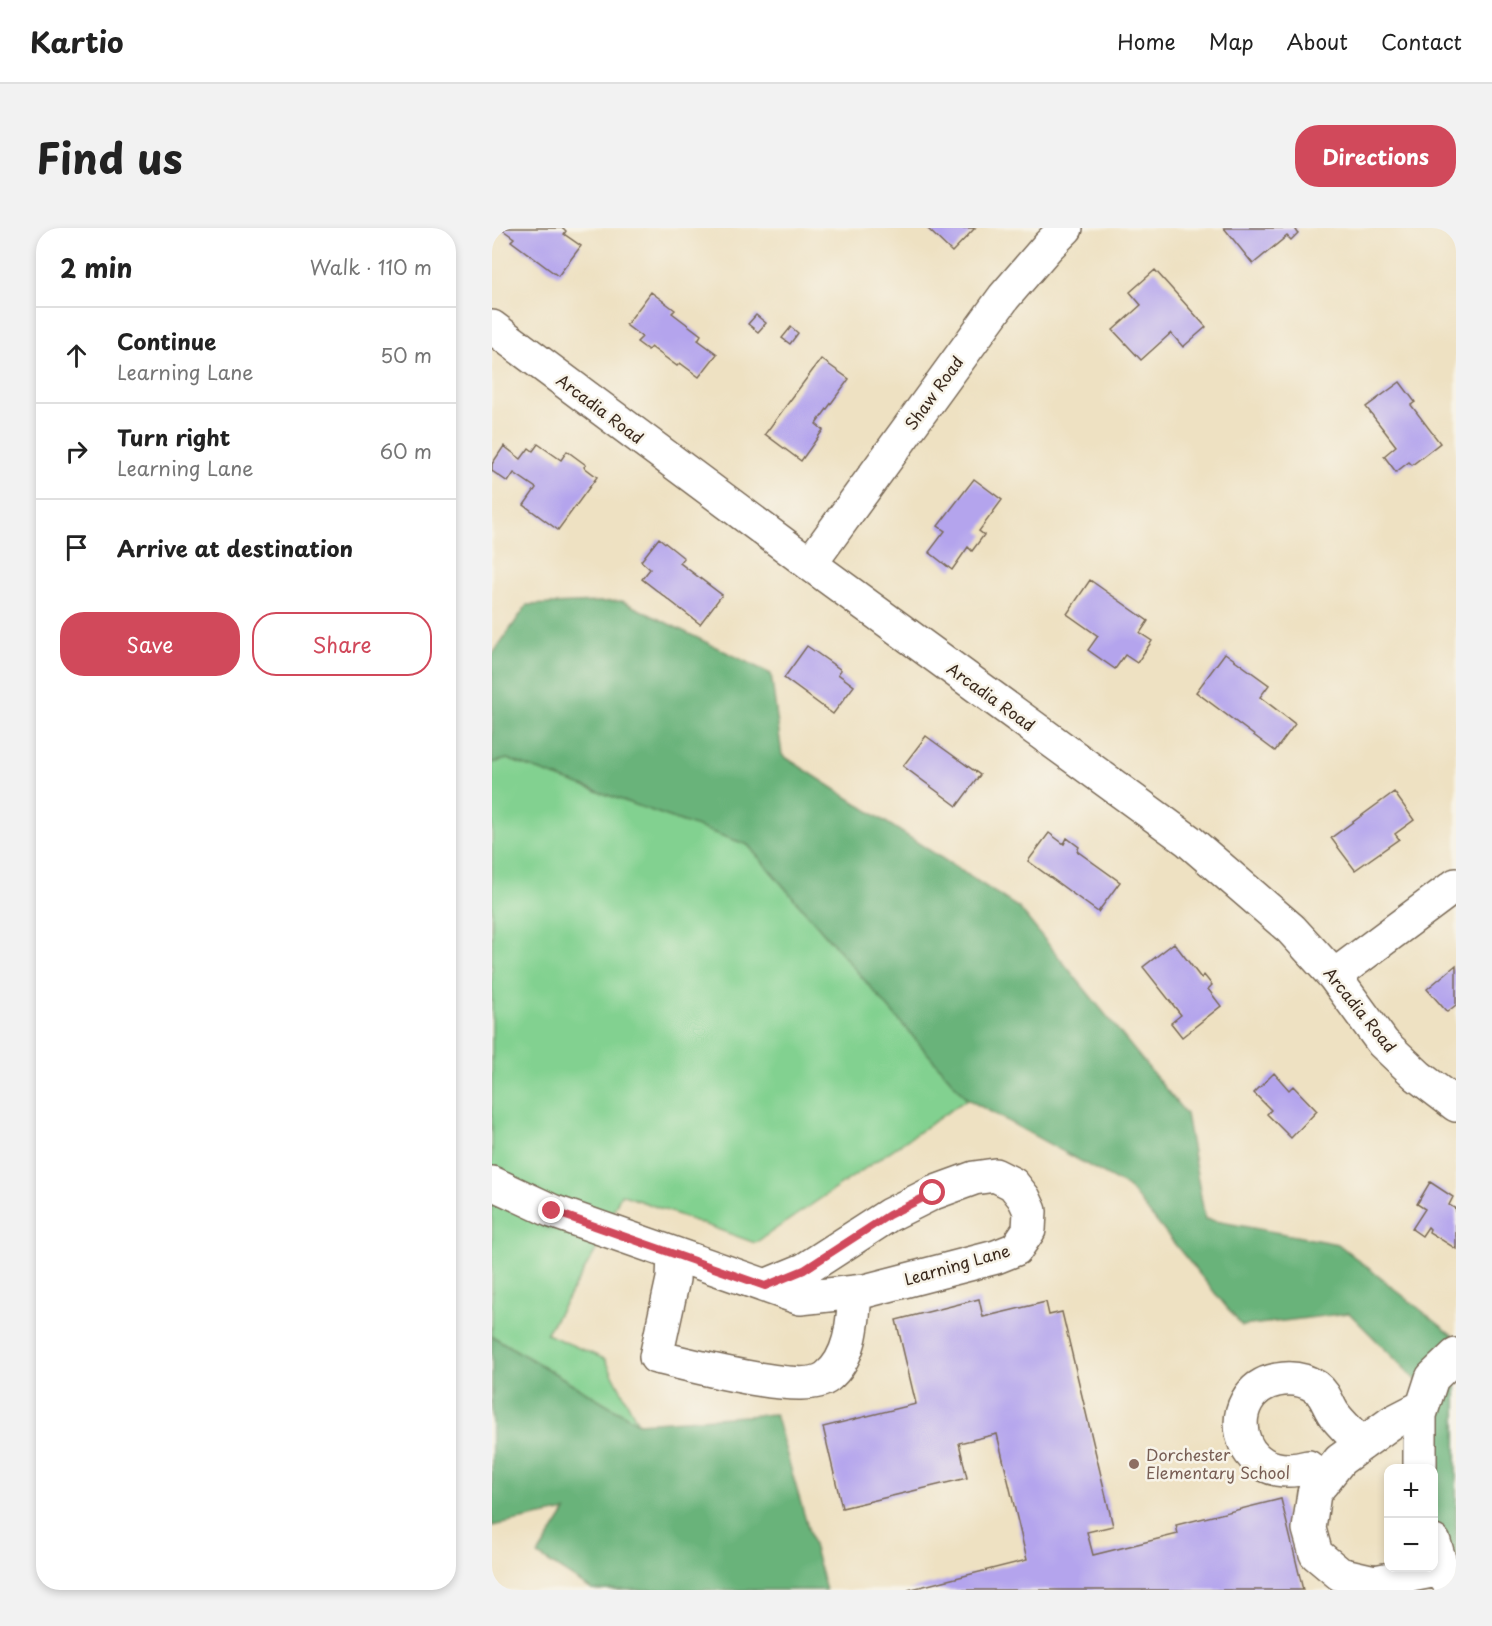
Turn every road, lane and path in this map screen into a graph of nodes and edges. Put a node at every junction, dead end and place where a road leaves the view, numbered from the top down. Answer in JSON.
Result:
{"nodes":[{"id":1,"x":1066,"y":228,"type":"edge"},
{"id":2,"x":492,"y":327,"type":"edge"},
{"id":3,"x":810,"y":564,"type":"junction"},
{"id":4,"x":1456,"y":885,"type":"edge"},
{"id":5,"x":1334,"y":976,"type":"junction"},
{"id":6,"x":1456,"y":1105,"type":"edge"},
{"id":7,"x":492,"y":1183,"type":"edge"},
{"id":8,"x":674,"y":1255,"type":"junction"},
{"id":9,"x":765,"y":1286,"type":"junction"},
{"id":10,"x":855,"y":1292,"type":"junction"},
{"id":11,"x":1456,"y":1355,"type":"edge"},
{"id":12,"x":1422,"y":1407,"type":"junction"},
{"id":13,"x":1362,"y":1444,"type":"junction"},
{"id":14,"x":1420,"y":1464,"type":"edge"},
{"id":15,"x":1323,"y":1482,"type":"junction"},
{"id":16,"x":1444,"y":1567,"type":"edge"},
{"id":17,"x":1327,"y":1579,"type":"edge"}],
"edges":[{"from":1,"to":3,"type":"street","name":"Shaw Road"},
{"from":2,"to":3,"type":"street","name":"Arcadia Road"},
{"from":3,"to":5,"type":"street","name":"Arcadia Road"},
{"from":4,"to":5,"type":"street"},
{"from":5,"to":6,"type":"street","name":"Arcadia Road"},
{"from":7,"to":8,"type":"street","name":"Learning Lane"},
{"from":8,"to":9,"type":"street","name":"Learning Lane"},
{"from":8,"to":10,"type":"street"},
{"from":9,"to":10,"type":"street","name":"Learning Lane"},
{"from":9,"to":10,"type":"street","name":"Learning Lane"},
{"from":11,"to":12,"type":"street"},
{"from":12,"to":13,"type":"street"},
{"from":12,"to":14,"type":"street"},
{"from":13,"to":15,"type":"street"},
{"from":13,"to":15,"type":"street"},
{"from":15,"to":17,"type":"street"},
{"from":16,"to":17,"type":"street"}]}
